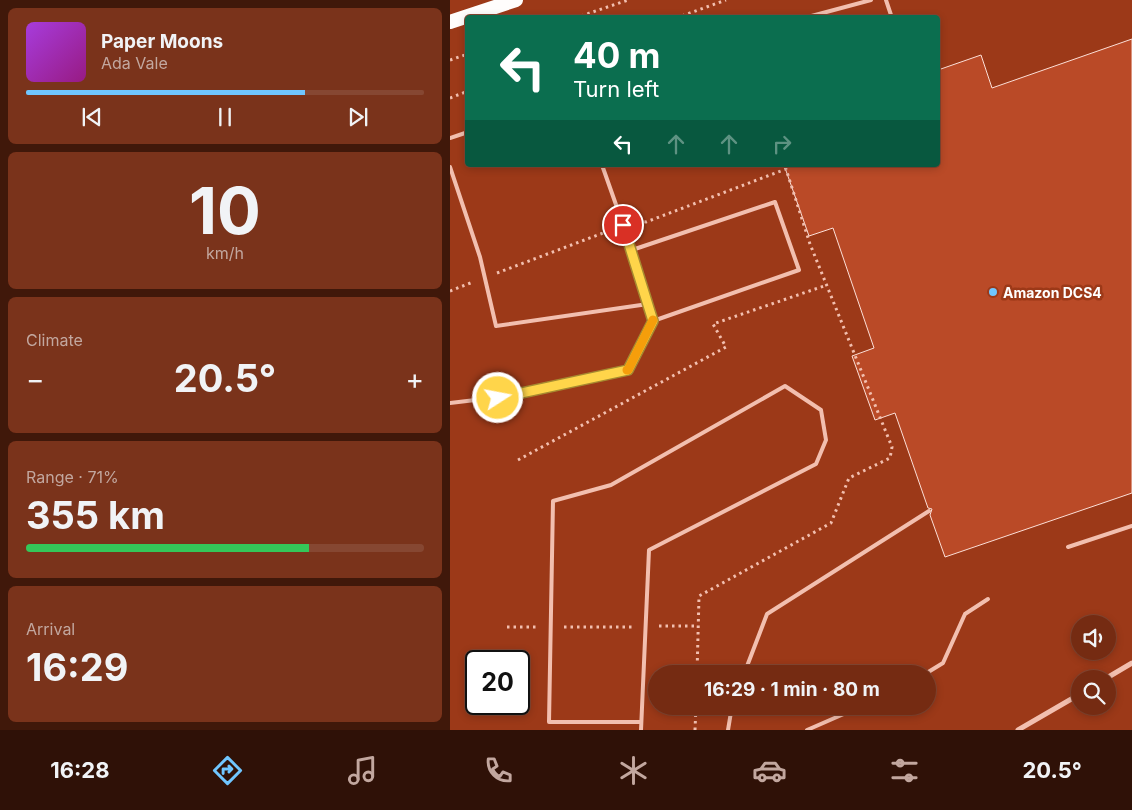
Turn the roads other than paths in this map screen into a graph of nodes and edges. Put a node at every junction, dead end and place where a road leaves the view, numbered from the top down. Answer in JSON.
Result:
{"nodes":[{"id":1,"x":516,"y":0,"type":"edge"},
{"id":2,"x":871,"y":0,"type":"edge"},
{"id":3,"x":886,"y":0,"type":"edge"},
{"id":4,"x":471,"y":15,"type":"edge"},
{"id":5,"x":815,"y":15,"type":"edge"},
{"id":6,"x":891,"y":15,"type":"edge"},
{"id":7,"x":465,"y":17,"type":"edge"},
{"id":8,"x":450,"y":22,"type":"edge"},
{"id":9,"x":465,"y":133,"type":"edge"},
{"id":10,"x":450,"y":138,"type":"edge"},
{"id":11,"x":450,"y":167,"type":"edge"},
{"id":12,"x":603,"y":167,"type":"edge"},
{"id":13,"x":632,"y":250,"type":"junction"},
{"id":14,"x":648,"y":304,"type":"junction"},
{"id":15,"x":653,"y":321,"type":"junction"},
{"id":16,"x":450,"y":403,"type":"edge"},
{"id":17,"x":929,"y":511,"type":"dead end"},
{"id":18,"x":1132,"y":526,"type":"edge"},
{"id":19,"x":1068,"y":547,"type":"dead end"},
{"id":20,"x":988,"y":599,"type":"dead end"},
{"id":21,"x":1132,"y":663,"type":"edge"},
{"id":22,"x":747,"y":665,"type":"edge"},
{"id":23,"x":936,"y":667,"type":"edge"},
{"id":24,"x":1116,"y":673,"type":"edge"},
{"id":25,"x":1071,"y":699,"type":"edge"},
{"id":26,"x":730,"y":715,"type":"edge"},
{"id":27,"x":841,"y":715,"type":"edge"},
{"id":28,"x":641,"y":722,"type":"junction"},
{"id":29,"x":641,"y":730,"type":"edge"},
{"id":30,"x":728,"y":730,"type":"edge"},
{"id":31,"x":807,"y":730,"type":"edge"},
{"id":32,"x":1018,"y":730,"type":"edge"}],
"edges":[{"from":1,"to":4,"type":"highway"},
{"from":2,"to":5,"type":"lane"},
{"from":3,"to":6,"type":"lane"},
{"from":7,"to":8,"type":"highway"},
{"from":9,"to":10,"type":"lane"},
{"from":11,"to":14,"type":"lane"},
{"from":12,"to":13,"type":"lane"},
{"from":13,"to":14,"type":"lane"},
{"from":13,"to":15,"type":"lane"},
{"from":14,"to":15,"type":"lane"},
{"from":15,"to":16,"type":"lane"},
{"from":17,"to":22,"type":"lane"},
{"from":18,"to":19,"type":"lane"},
{"from":20,"to":23,"type":"lane"},
{"from":21,"to":24,"type":"street"},
{"from":25,"to":32,"type":"street"},
{"from":26,"to":30,"type":"lane"},
{"from":27,"to":31,"type":"lane"},
{"from":28,"to":28,"type":"lane"},
{"from":28,"to":29,"type":"lane"}]}
